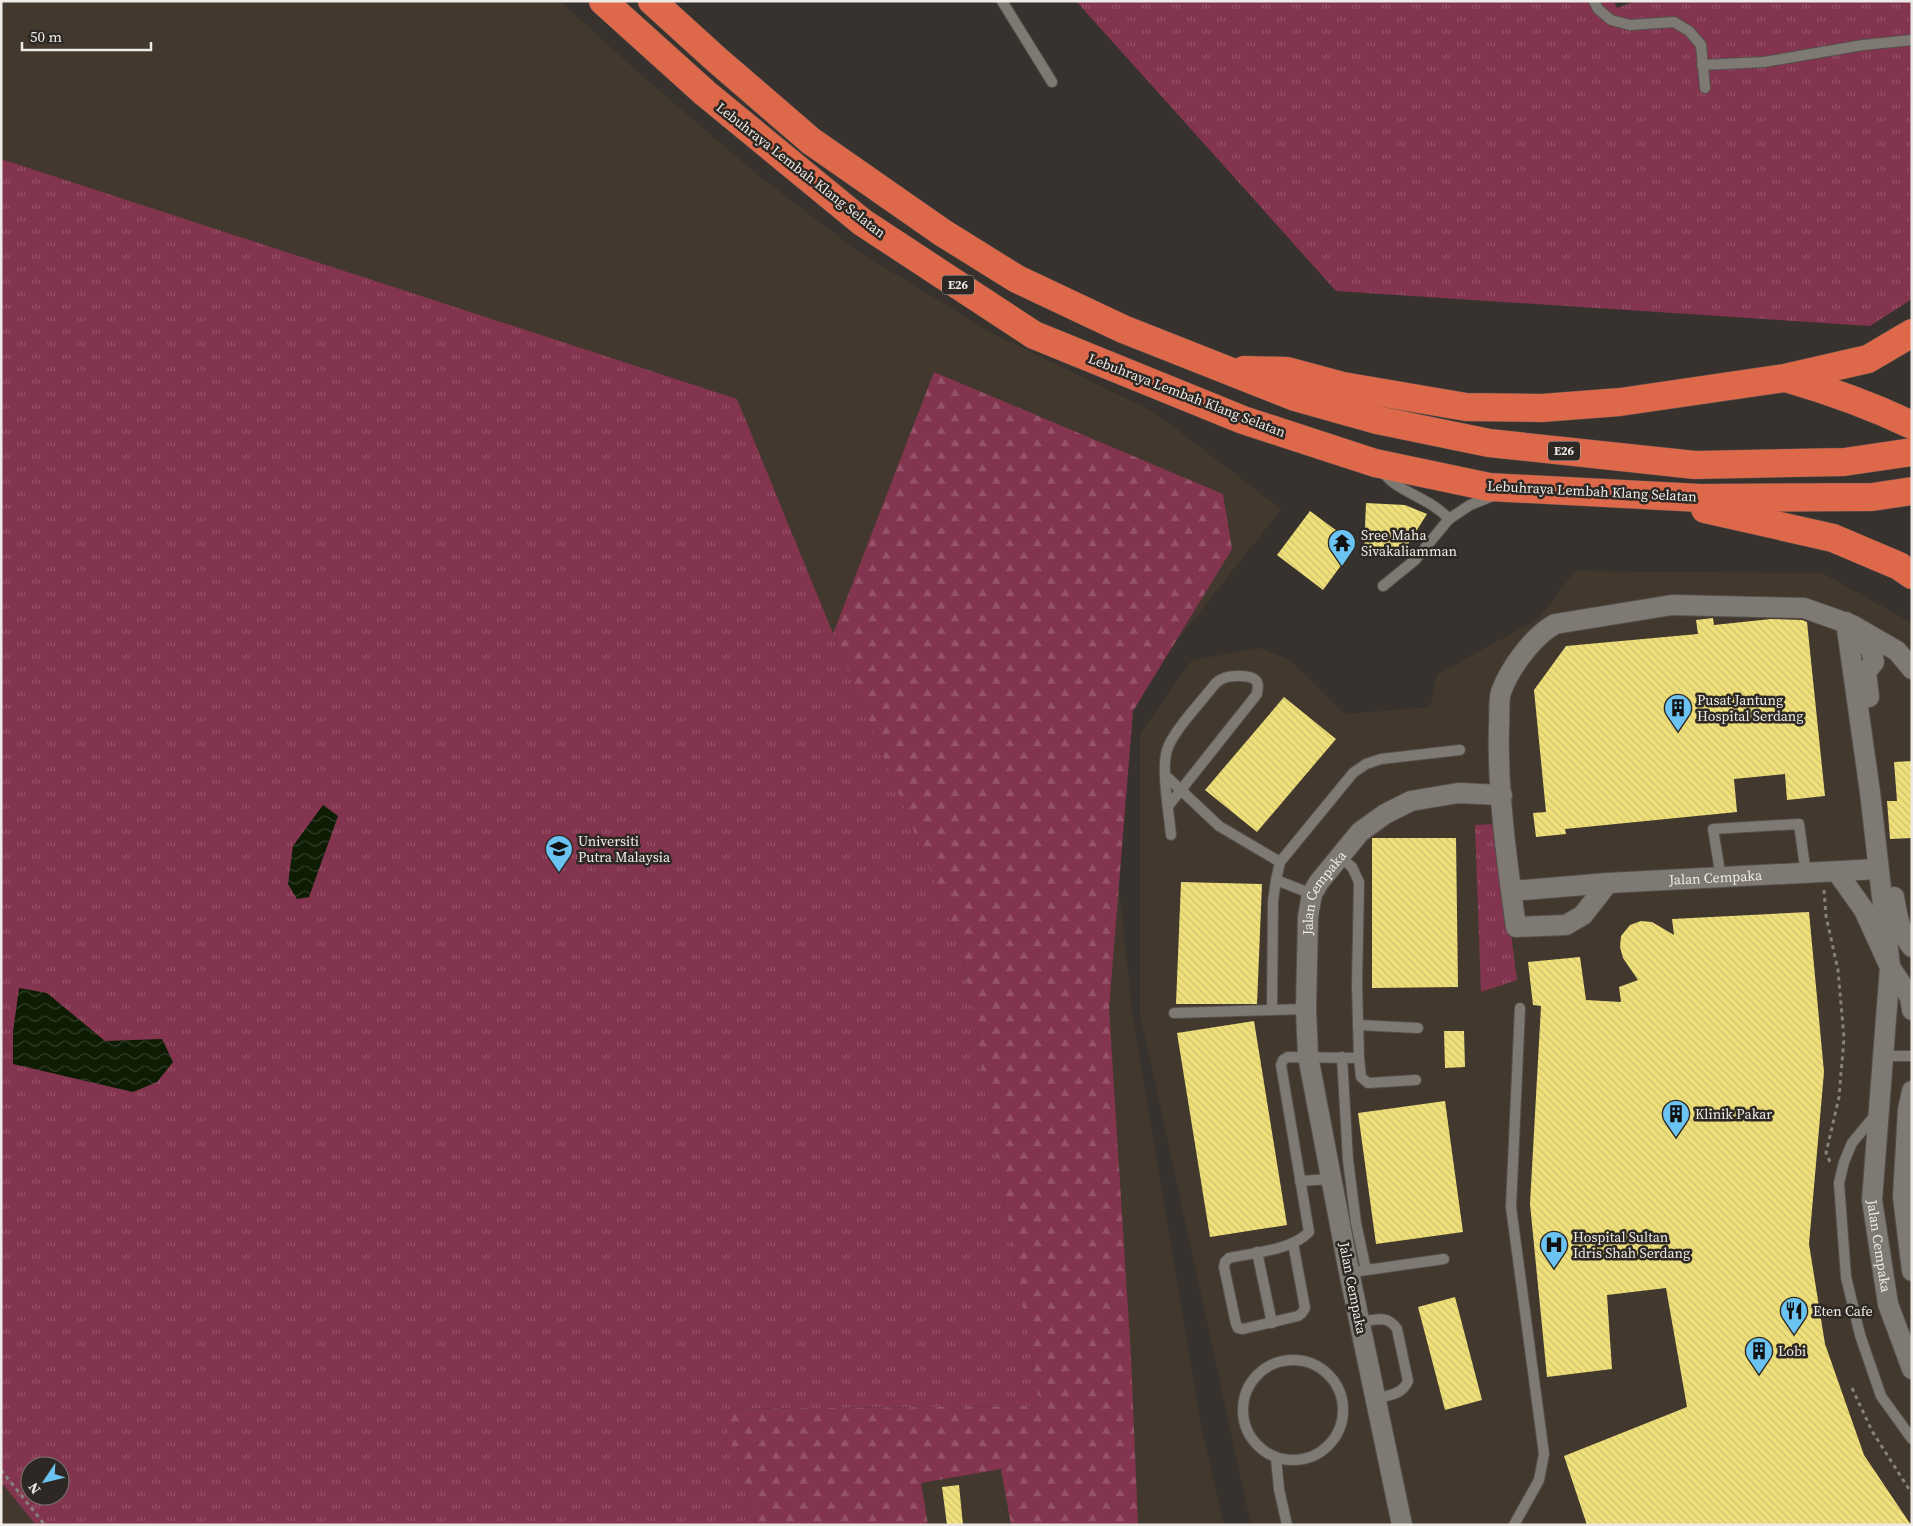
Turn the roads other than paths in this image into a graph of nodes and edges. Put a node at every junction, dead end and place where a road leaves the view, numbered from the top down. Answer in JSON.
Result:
{"nodes":[{"id":1,"x":603,"y":1,"type":"edge"},
{"id":2,"x":652,"y":1,"type":"edge"},
{"id":3,"x":671,"y":1,"type":"edge"},
{"id":4,"x":1002,"y":1,"type":"edge"},
{"id":5,"x":1594,"y":1,"type":"edge"},
{"id":6,"x":1912,"y":40,"type":"edge"},
{"id":7,"x":717,"y":60,"type":"junction"},
{"id":8,"x":1702,"y":65,"type":"junction"},
{"id":9,"x":1052,"y":82,"type":"dead end"},
{"id":10,"x":1705,"y":88,"type":"dead end"},
{"id":11,"x":1912,"y":333,"type":"edge"},
{"id":12,"x":1225,"y":370,"type":"junction"},
{"id":13,"x":1785,"y":378,"type":"junction"},
{"id":14,"x":1912,"y":425,"type":"edge"},
{"id":15,"x":1912,"y":452,"type":"edge"},
{"id":16,"x":1375,"y":463,"type":"junction"},
{"id":17,"x":1524,"y":488,"type":"junction"},
{"id":18,"x":1912,"y":490,"type":"edge"},
{"id":19,"x":1638,"y":495,"type":"junction"},
{"id":20,"x":1449,"y":519,"type":"junction"},
{"id":21,"x":1912,"y":575,"type":"edge"},
{"id":22,"x":1383,"y":586,"type":"dead end"},
{"id":23,"x":1846,"y":622,"type":"junction"},
{"id":24,"x":1850,"y":646,"type":"junction"},
{"id":25,"x":1912,"y":669,"type":"edge"},
{"id":26,"x":1460,"y":750,"type":"dead end"},
{"id":27,"x":1166,"y":776,"type":"junction"},
{"id":28,"x":1180,"y":790,"type":"junction"},
{"id":29,"x":1502,"y":795,"type":"junction"},
{"id":30,"x":1169,"y":805,"type":"junction"},
{"id":31,"x":1172,"y":835,"type":"dead end"},
{"id":32,"x":1340,"y":857,"type":"junction"},
{"id":33,"x":1280,"y":862,"type":"junction"},
{"id":34,"x":1878,"y":869,"type":"junction"},
{"id":35,"x":1821,"y":873,"type":"junction"},
{"id":36,"x":1721,"y":878,"type":"junction"},
{"id":37,"x":1276,"y":880,"type":"junction"},
{"id":38,"x":1608,"y":883,"type":"junction"},
{"id":39,"x":1511,"y":891,"type":"junction"},
{"id":40,"x":1312,"y":894,"type":"junction"},
{"id":41,"x":1912,"y":947,"type":"edge"},
{"id":42,"x":1890,"y":967,"type":"junction"},
{"id":43,"x":1306,"y":1008,"type":"junction"},
{"id":44,"x":1520,"y":1008,"type":"dead end"},
{"id":45,"x":1272,"y":1010,"type":"junction"},
{"id":46,"x":1912,"y":1010,"type":"edge"},
{"id":47,"x":1174,"y":1013,"type":"dead end"},
{"id":48,"x":1358,"y":1025,"type":"junction"},
{"id":49,"x":1418,"y":1028,"type":"dead end"},
{"id":50,"x":1308,"y":1056,"type":"junction"},
{"id":51,"x":1883,"y":1056,"type":"junction"},
{"id":52,"x":1912,"y":1056,"type":"edge"},
{"id":53,"x":1342,"y":1057,"type":"junction"},
{"id":54,"x":1359,"y":1058,"type":"junction"},
{"id":55,"x":1416,"y":1080,"type":"dead end"},
{"id":56,"x":1912,"y":1091,"type":"edge"},
{"id":57,"x":1879,"y":1111,"type":"junction"},
{"id":58,"x":1332,"y":1179,"type":"junction"},
{"id":59,"x":1300,"y":1181,"type":"junction"},
{"id":60,"x":1293,"y":1243,"type":"junction"},
{"id":61,"x":1257,"y":1252,"type":"junction"},
{"id":62,"x":1444,"y":1258,"type":"dead end"},
{"id":63,"x":1912,"y":1270,"type":"edge"},
{"id":64,"x":1358,"y":1271,"type":"junction"},
{"id":65,"x":1272,"y":1322,"type":"junction"},
{"id":66,"x":1360,"y":1322,"type":"junction"},
{"id":67,"x":1912,"y":1369,"type":"edge"},
{"id":68,"x":1375,"y":1399,"type":"junction"},
{"id":69,"x":1912,"y":1438,"type":"edge"},
{"id":70,"x":1276,"y":1458,"type":"junction"},
{"id":71,"x":1516,"y":1524,"type":"edge"},
{"id":72,"x":1287,"y":1525,"type":"edge"},
{"id":73,"x":1401,"y":1525,"type":"edge"}],
"edges":[{"from":1,"to":16,"type":"highway","name":"Lebuhraya Lembah Klang Selatan","number":"E26"},
{"from":2,"to":7,"type":"highway","name":"Lebuhraya Lembah Klang Selatan","number":"E26"},
{"from":3,"to":7,"type":"highway"},
{"from":4,"to":9,"type":"lane"},
{"from":5,"to":8,"type":"lane"},
{"from":6,"to":8,"type":"lane"},
{"from":7,"to":12,"type":"highway","name":"Lebuhraya Lembah Klang Selatan","number":"E26"},
{"from":8,"to":10,"type":"lane"},
{"from":11,"to":13,"type":"highway"},
{"from":12,"to":13,"type":"highway"},
{"from":12,"to":15,"type":"highway","name":"Lebuhraya Lembah Klang Selatan","number":"E26"},
{"from":13,"to":14,"type":"highway"},
{"from":16,"to":17,"type":"highway","name":"Lebuhraya Lembah Klang Selatan","number":"E26"},
{"from":16,"to":20,"type":"lane"},
{"from":17,"to":19,"type":"highway","name":"Lebuhraya Lembah Klang Selatan","number":"E26"},
{"from":17,"to":20,"type":"lane"},
{"from":18,"to":19,"type":"highway","name":"Lebuhraya Lembah Klang Selatan","number":"E26"},
{"from":19,"to":21,"type":"highway"},
{"from":20,"to":22,"type":"lane"},
{"from":23,"to":24,"type":"street"},
{"from":23,"to":25,"type":"street"},
{"from":23,"to":29,"type":"street"},
{"from":24,"to":34,"type":"street"},
{"from":24,"to":41,"type":"street"},
{"from":26,"to":33,"type":"lane"},
{"from":27,"to":28,"type":"lane"},
{"from":27,"to":28,"type":"lane"},
{"from":27,"to":30,"type":"lane"},
{"from":28,"to":30,"type":"lane"},
{"from":28,"to":33,"type":"lane"},
{"from":29,"to":32,"type":"street","name":"Jalan Cempaka"},
{"from":29,"to":39,"type":"street"},
{"from":30,"to":31,"type":"lane"},
{"from":32,"to":40,"type":"street","name":"Jalan Cempaka"},
{"from":32,"to":48,"type":"lane"},
{"from":33,"to":37,"type":"lane"},
{"from":34,"to":35,"type":"street","name":"Jalan Cempaka"},
{"from":34,"to":42,"type":"street","name":"Jalan Cempaka"},
{"from":35,"to":36,"type":"street","name":"Jalan Cempaka"},
{"from":35,"to":36,"type":"lane"},
{"from":35,"to":42,"type":"street","name":"Jalan Cempaka"},
{"from":36,"to":38,"type":"street","name":"Jalan Cempaka"},
{"from":37,"to":40,"type":"lane"},
{"from":37,"to":45,"type":"lane"},
{"from":38,"to":39,"type":"street","name":"Jalan Cempaka"},
{"from":38,"to":39,"type":"street"},
{"from":40,"to":43,"type":"street","name":"Jalan Cempaka"},
{"from":42,"to":46,"type":"street","name":"Jalan Cempaka"},
{"from":42,"to":51,"type":"street","name":"Jalan Cempaka"},
{"from":43,"to":45,"type":"lane"},
{"from":43,"to":50,"type":"street","name":"Jalan Cempaka"},
{"from":44,"to":71,"type":"lane"},
{"from":45,"to":47,"type":"lane"},
{"from":48,"to":49,"type":"lane"},
{"from":48,"to":54,"type":"lane"},
{"from":50,"to":53,"type":"lane"},
{"from":50,"to":58,"type":"street","name":"Jalan Cempaka"},
{"from":50,"to":59,"type":"lane"},
{"from":51,"to":52,"type":"lane"},
{"from":51,"to":57,"type":"street","name":"Jalan Cempaka"},
{"from":53,"to":54,"type":"lane"},
{"from":53,"to":64,"type":"lane"},
{"from":54,"to":55,"type":"lane"},
{"from":56,"to":63,"type":"street","name":"Jalan Cempaka"},
{"from":57,"to":67,"type":"street","name":"Jalan Cempaka"},
{"from":57,"to":69,"type":"lane"},
{"from":58,"to":59,"type":"lane"},
{"from":58,"to":64,"type":"street","name":"Jalan Cempaka"},
{"from":59,"to":60,"type":"lane"},
{"from":60,"to":61,"type":"lane"},
{"from":60,"to":65,"type":"lane"},
{"from":61,"to":65,"type":"lane"},
{"from":61,"to":65,"type":"lane"},
{"from":62,"to":64,"type":"lane"},
{"from":64,"to":66,"type":"street","name":"Jalan Cempaka"},
{"from":66,"to":68,"type":"street","name":"Jalan Cempaka"},
{"from":66,"to":68,"type":"lane"},
{"from":68,"to":73,"type":"street","name":"Jalan Cempaka"},
{"from":70,"to":70,"type":"lane"},
{"from":70,"to":72,"type":"lane"}]}
